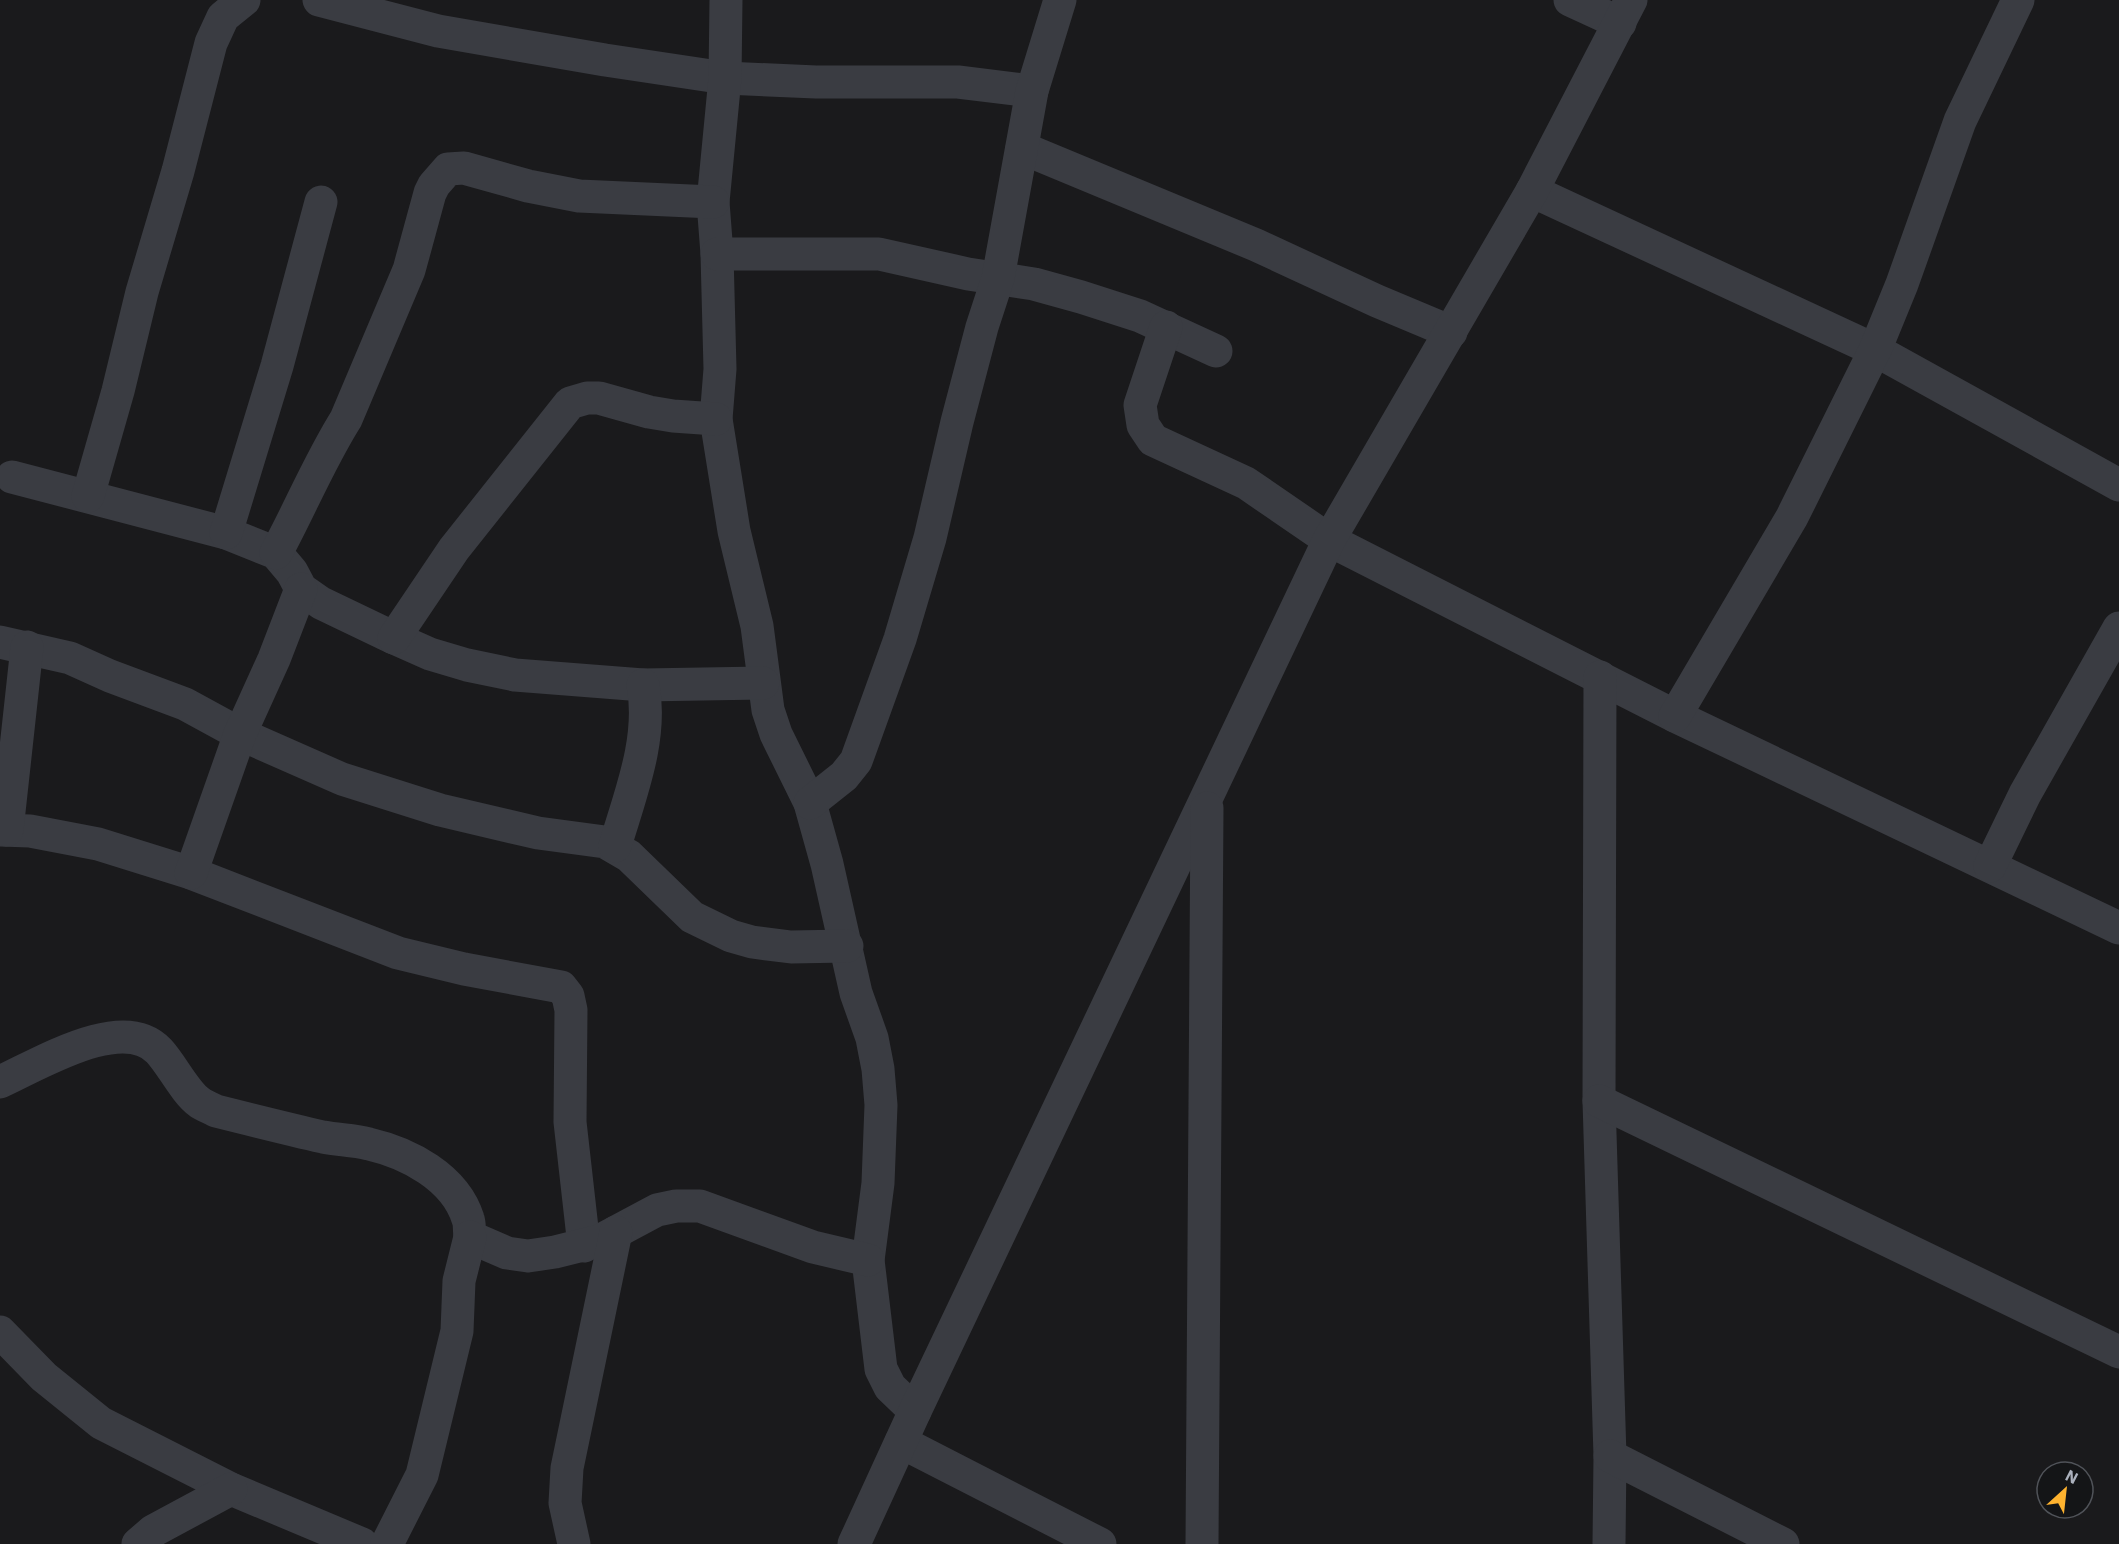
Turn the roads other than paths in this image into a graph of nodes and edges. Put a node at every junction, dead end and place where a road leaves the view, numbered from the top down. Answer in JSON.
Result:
{"nodes":[{"id":1,"x":244,"y":0,"type":"edge"},
{"id":2,"x":319,"y":0,"type":"edge"},
{"id":3,"x":726,"y":0,"type":"edge"},
{"id":4,"x":1060,"y":0,"type":"edge"},
{"id":5,"x":1570,"y":0,"type":"edge"},
{"id":6,"x":2018,"y":0,"type":"edge"},
{"id":7,"x":1625,"y":12,"type":"edge"},
{"id":8,"x":725,"y":78,"type":"junction"},
{"id":9,"x":1032,"y":91,"type":"junction"},
{"id":10,"x":1022,"y":148,"type":"junction"},
{"id":11,"x":1532,"y":190,"type":"junction"},
{"id":12,"x":321,"y":202,"type":"dead end"},
{"id":13,"x":713,"y":202,"type":"junction"},
{"id":14,"x":717,"y":254,"type":"junction"},
{"id":15,"x":998,"y":278,"type":"junction"},
{"id":16,"x":1166,"y":327,"type":"junction"},
{"id":17,"x":1451,"y":333,"type":"junction"},
{"id":18,"x":1875,"y":350,"type":"junction"},
{"id":19,"x":1216,"y":351,"type":"dead end"},
{"id":20,"x":716,"y":419,"type":"junction"},
{"id":21,"x":12,"y":477,"type":"dead end"},
{"id":22,"x":2119,"y":485,"type":"edge"},
{"id":23,"x":88,"y":496,"type":"junction"},
{"id":24,"x":226,"y":533,"type":"junction"},
{"id":25,"x":1329,"y":540,"type":"junction"},
{"id":26,"x":276,"y":553,"type":"junction"},
{"id":27,"x":301,"y":590,"type":"junction"},
{"id":28,"x":2119,"y":628,"type":"edge"},
{"id":29,"x":394,"y":639,"type":"junction"},
{"id":30,"x":13,"y":645,"type":"edge"},
{"id":31,"x":1600,"y":677,"type":"junction"},
{"id":32,"x":763,"y":683,"type":"junction"},
{"id":33,"x":643,"y":685,"type":"junction"},
{"id":34,"x":1675,"y":716,"type":"junction"},
{"id":35,"x":240,"y":734,"type":"junction"},
{"id":36,"x":1207,"y":796,"type":"junction"},
{"id":37,"x":810,"y":803,"type":"junction"},
{"id":38,"x":4,"y":830,"type":"edge"},
{"id":39,"x":615,"y":846,"type":"junction"},
{"id":40,"x":1990,"y":867,"type":"junction"},
{"id":41,"x":190,"y":873,"type":"junction"},
{"id":42,"x":2119,"y":928,"type":"edge"},
{"id":43,"x":847,"y":946,"type":"junction"},
{"id":44,"x":0,"y":1082,"type":"edge"},
{"id":45,"x":1599,"y":1101,"type":"junction"},
{"id":46,"x":616,"y":1232,"type":"junction"},
{"id":47,"x":470,"y":1237,"type":"junction"},
{"id":48,"x":584,"y":1246,"type":"junction"},
{"id":49,"x":868,"y":1260,"type":"junction"},
{"id":50,"x":0,"y":1332,"type":"edge"},
{"id":51,"x":2119,"y":1352,"type":"edge"},
{"id":52,"x":915,"y":1411,"type":"junction"},
{"id":53,"x":900,"y":1442,"type":"junction"},
{"id":54,"x":1610,"y":1456,"type":"junction"},
{"id":55,"x":231,"y":1489,"type":"junction"},
{"id":56,"x":138,"y":1544,"type":"edge"},
{"id":57,"x":362,"y":1544,"type":"edge"},
{"id":58,"x":387,"y":1544,"type":"edge"},
{"id":59,"x":574,"y":1544,"type":"edge"},
{"id":60,"x":854,"y":1544,"type":"edge"},
{"id":61,"x":1100,"y":1544,"type":"edge"},
{"id":62,"x":1202,"y":1544,"type":"edge"},
{"id":63,"x":1609,"y":1544,"type":"edge"},
{"id":64,"x":1783,"y":1544,"type":"edge"}],
"edges":[{"from":1,"to":23,"type":"street"},
{"from":2,"to":8,"type":"street"},
{"from":3,"to":8,"type":"street"},
{"from":4,"to":9,"type":"street"},
{"from":5,"to":7,"type":"street"},
{"from":6,"to":18,"type":"street"},
{"from":7,"to":11,"type":"street"},
{"from":8,"to":9,"type":"street"},
{"from":8,"to":13,"type":"street"},
{"from":9,"to":10,"type":"street"},
{"from":10,"to":15,"type":"street"},
{"from":10,"to":17,"type":"street"},
{"from":11,"to":17,"type":"street"},
{"from":11,"to":18,"type":"street"},
{"from":12,"to":24,"type":"street"},
{"from":13,"to":14,"type":"street"},
{"from":13,"to":26,"type":"street"},
{"from":14,"to":15,"type":"street"},
{"from":14,"to":20,"type":"street"},
{"from":15,"to":16,"type":"street"},
{"from":15,"to":37,"type":"street"},
{"from":16,"to":19,"type":"street"},
{"from":16,"to":25,"type":"street"},
{"from":17,"to":25,"type":"street"},
{"from":18,"to":22,"type":"street"},
{"from":18,"to":34,"type":"street"},
{"from":20,"to":29,"type":"street"},
{"from":20,"to":32,"type":"street"},
{"from":21,"to":23,"type":"street"},
{"from":23,"to":24,"type":"street"},
{"from":24,"to":26,"type":"street"},
{"from":25,"to":31,"type":"street"},
{"from":25,"to":36,"type":"street"},
{"from":26,"to":27,"type":"street"},
{"from":27,"to":29,"type":"street"},
{"from":27,"to":35,"type":"street"},
{"from":28,"to":40,"type":"street"},
{"from":29,"to":33,"type":"street"},
{"from":30,"to":35,"type":"street"},
{"from":30,"to":38,"type":"street"},
{"from":31,"to":34,"type":"street"},
{"from":31,"to":45,"type":"street"},
{"from":32,"to":33,"type":"street"},
{"from":32,"to":37,"type":"street"},
{"from":33,"to":39,"type":"street"},
{"from":34,"to":40,"type":"street"},
{"from":35,"to":39,"type":"street"},
{"from":35,"to":41,"type":"street"},
{"from":36,"to":52,"type":"street"},
{"from":36,"to":62,"type":"street"},
{"from":37,"to":43,"type":"street"},
{"from":38,"to":41,"type":"street"},
{"from":39,"to":43,"type":"street"},
{"from":40,"to":42,"type":"street"},
{"from":41,"to":48,"type":"street"},
{"from":43,"to":49,"type":"street"},
{"from":44,"to":47,"type":"street"},
{"from":45,"to":51,"type":"street"},
{"from":45,"to":54,"type":"street"},
{"from":46,"to":48,"type":"street"},
{"from":46,"to":49,"type":"street"},
{"from":46,"to":59,"type":"street"},
{"from":47,"to":48,"type":"street"},
{"from":47,"to":58,"type":"street"},
{"from":49,"to":52,"type":"street"},
{"from":50,"to":55,"type":"street"},
{"from":52,"to":53,"type":"street"},
{"from":53,"to":60,"type":"street"},
{"from":53,"to":61,"type":"street"},
{"from":54,"to":63,"type":"street"},
{"from":54,"to":64,"type":"street"},
{"from":55,"to":56,"type":"street"},
{"from":55,"to":57,"type":"street"}]}
